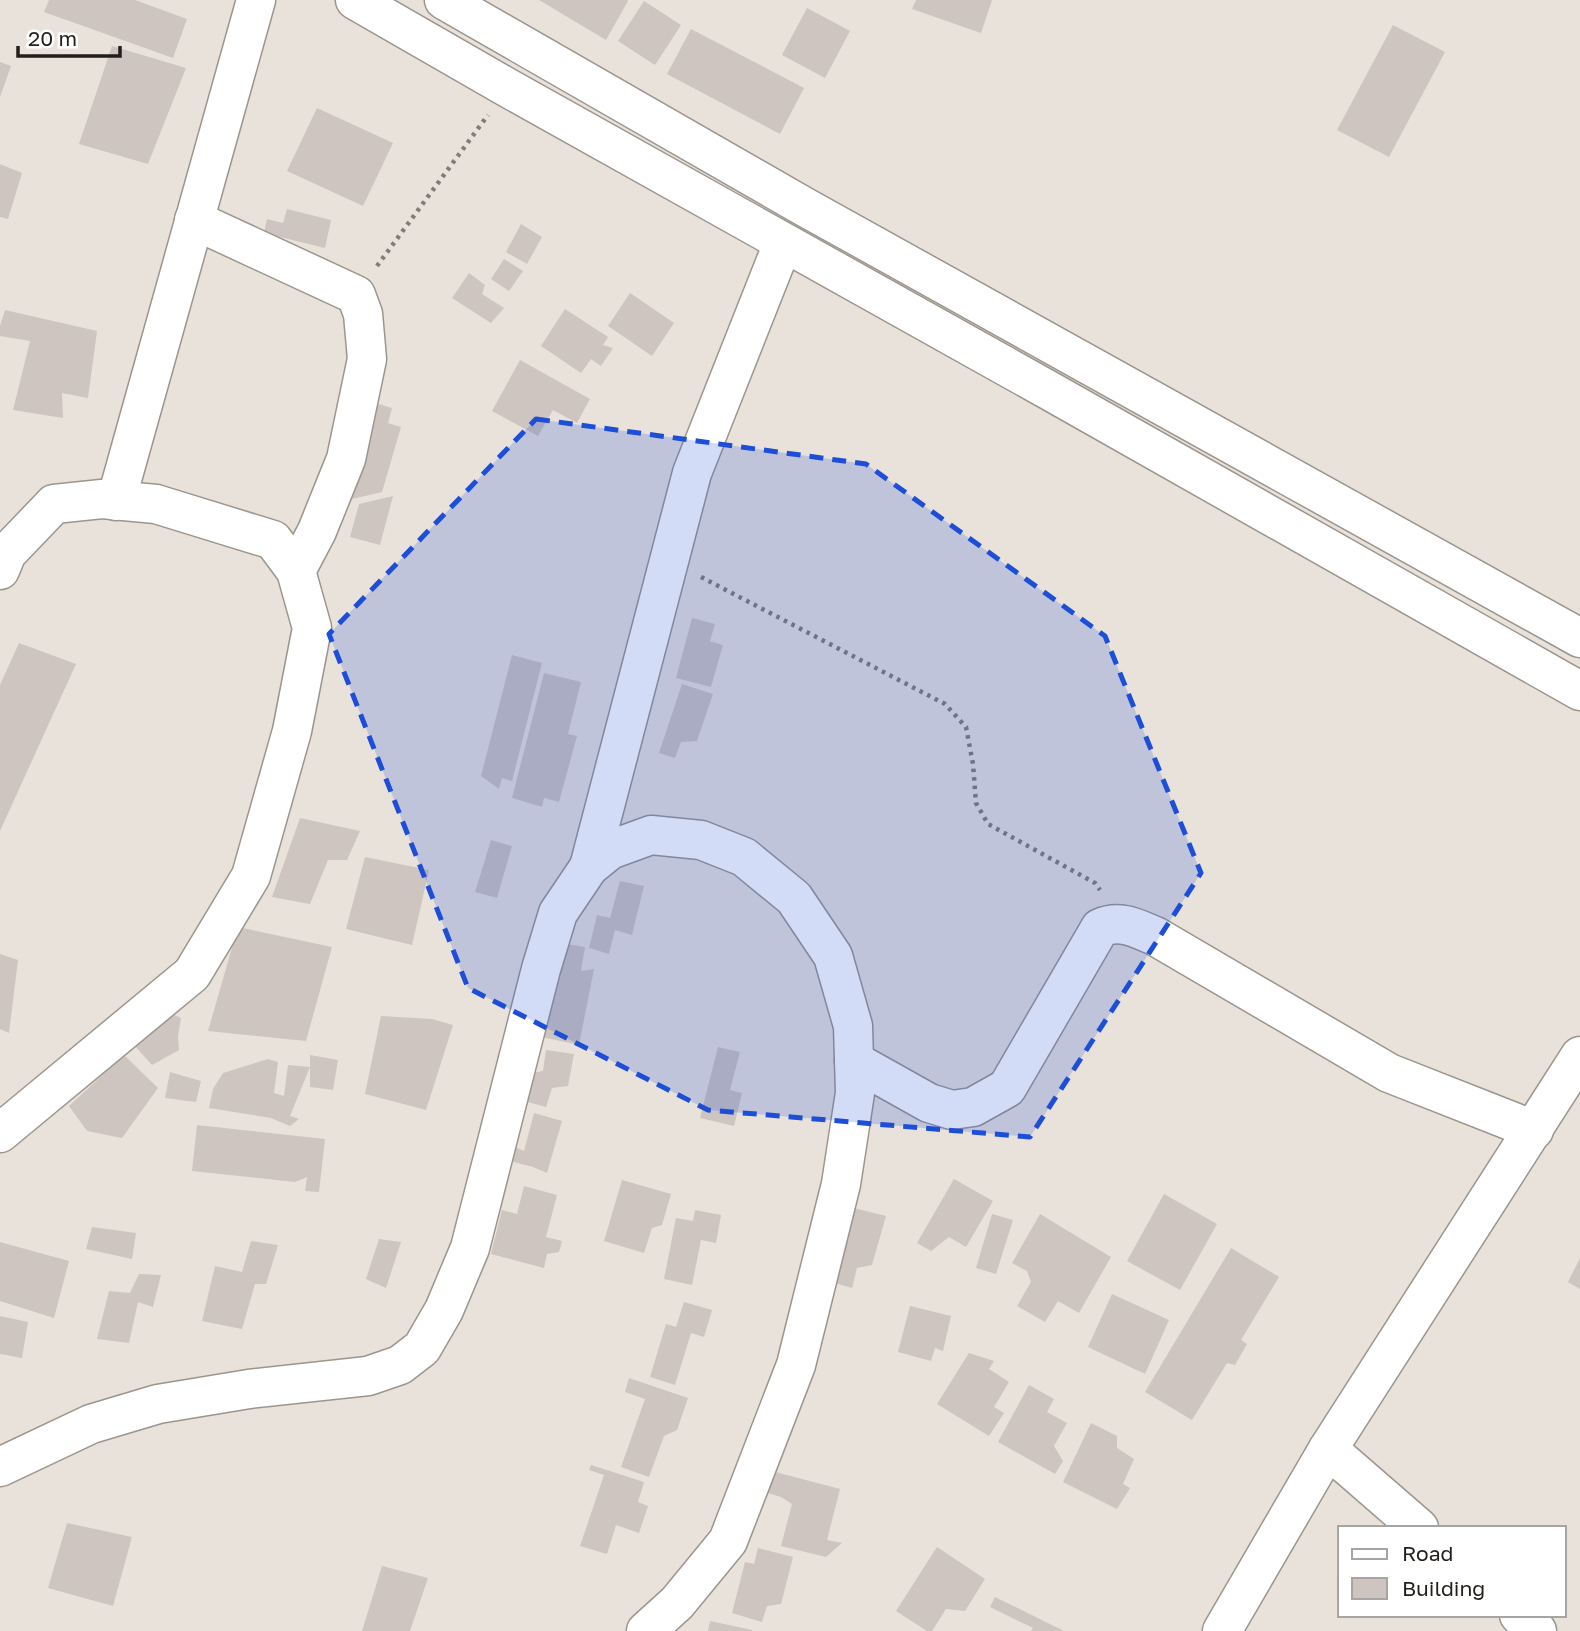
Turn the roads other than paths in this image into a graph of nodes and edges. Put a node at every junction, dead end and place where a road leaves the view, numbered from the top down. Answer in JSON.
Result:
{"nodes":[{"id":1,"x":256,"y":0,"type":"edge"},
{"id":2,"x":355,"y":0,"type":"edge"},
{"id":3,"x":444,"y":0,"type":"edge"},
{"id":4,"x":194,"y":219,"type":"junction"},
{"id":5,"x":783,"y":243,"type":"junction"},
{"id":6,"x":1018,"y":325,"type":"junction"},
{"id":7,"x":1000,"y":363,"type":"junction"},
{"id":8,"x":116,"y":501,"type":"junction"},
{"id":9,"x":0,"y":570,"type":"edge"},
{"id":10,"x":296,"y":571,"type":"junction"},
{"id":11,"x":1580,"y":638,"type":"edge"},
{"id":12,"x":1580,"y":691,"type":"edge"},
{"id":13,"x":589,"y":867,"type":"junction"},
{"id":14,"x":1580,"y":1056,"type":"edge"},
{"id":15,"x":854,"y":1061,"type":"junction"},
{"id":16,"x":1534,"y":1130,"type":"junction"},
{"id":17,"x":0,"y":1133,"type":"edge"},
{"id":18,"x":1328,"y":1449,"type":"junction"},
{"id":19,"x":0,"y":1467,"type":"edge"},
{"id":20,"x":1417,"y":1526,"type":"edge"},
{"id":21,"x":1521,"y":1617,"type":"edge"},
{"id":22,"x":646,"y":1631,"type":"edge"},
{"id":23,"x":1222,"y":1631,"type":"edge"},
{"id":24,"x":1537,"y":1631,"type":"edge"}],
"edges":[{"from":1,"to":4,"type":"street"},
{"from":2,"to":5,"type":"street"},
{"from":3,"to":6,"type":"street"},
{"from":4,"to":8,"type":"street"},
{"from":4,"to":10,"type":"street"},
{"from":5,"to":7,"type":"street"},
{"from":5,"to":13,"type":"street"},
{"from":6,"to":7,"type":"street"},
{"from":6,"to":11,"type":"street"},
{"from":7,"to":12,"type":"street"},
{"from":8,"to":9,"type":"street"},
{"from":8,"to":10,"type":"street"},
{"from":10,"to":17,"type":"street"},
{"from":13,"to":15,"type":"street"},
{"from":13,"to":19,"type":"street"},
{"from":14,"to":16,"type":"street"},
{"from":15,"to":16,"type":"street"},
{"from":15,"to":22,"type":"street"},
{"from":16,"to":18,"type":"street"},
{"from":18,"to":20,"type":"street"},
{"from":18,"to":23,"type":"street"},
{"from":21,"to":24,"type":"street"}]}
